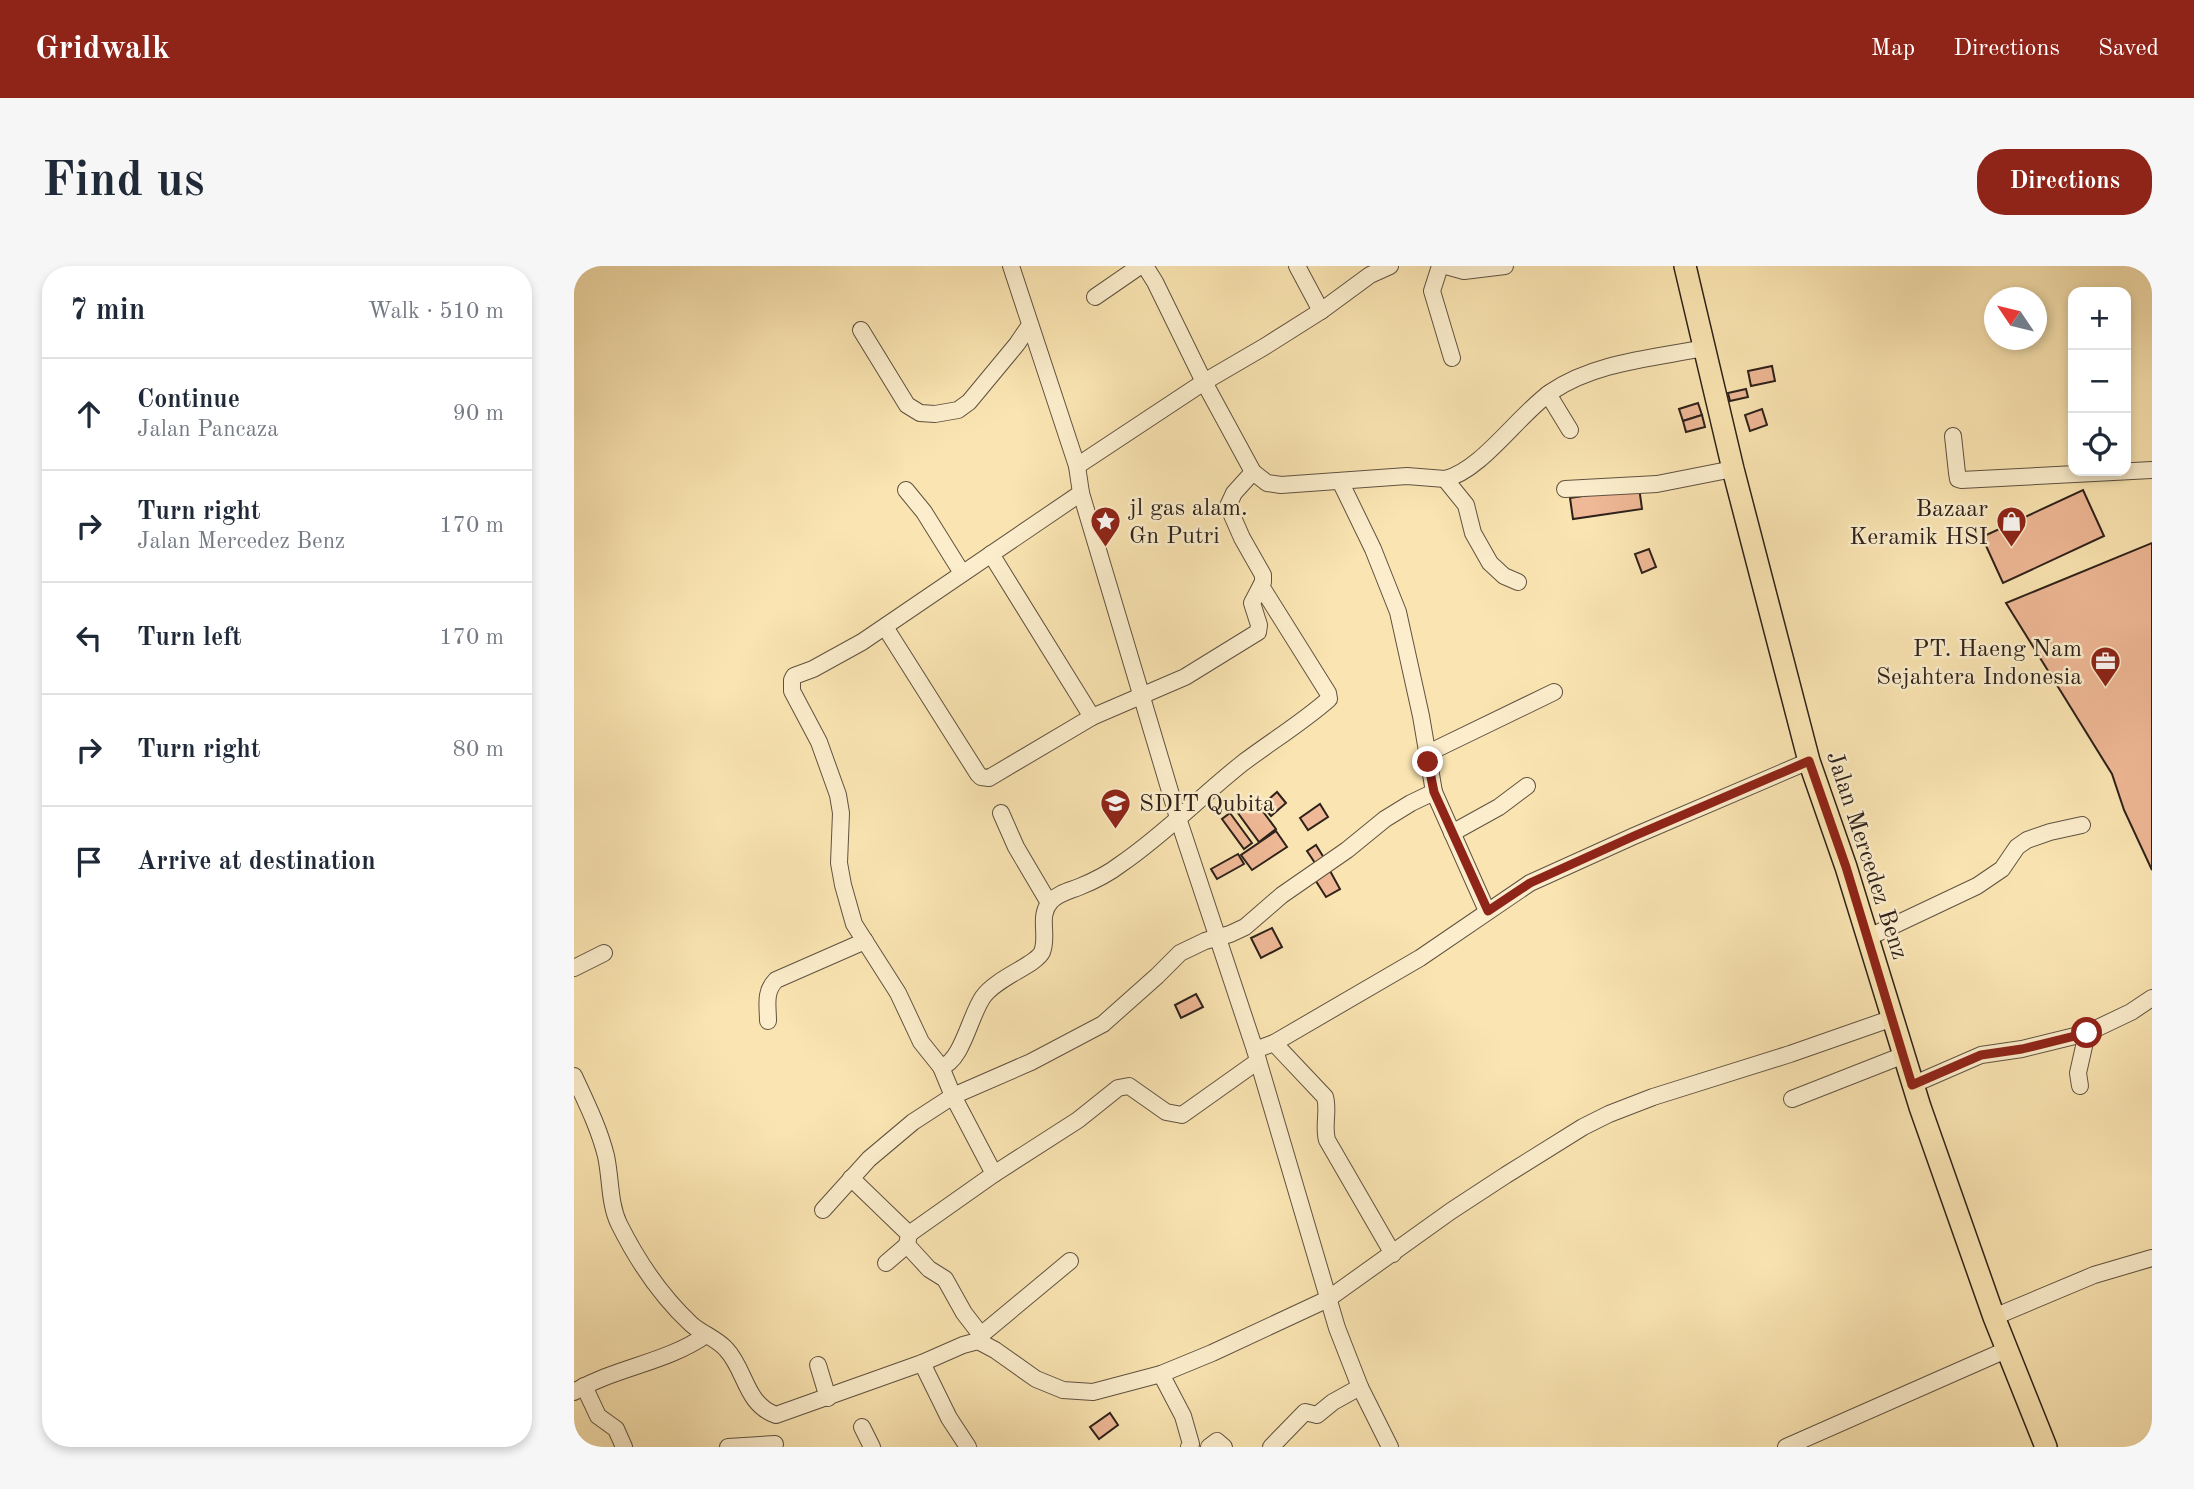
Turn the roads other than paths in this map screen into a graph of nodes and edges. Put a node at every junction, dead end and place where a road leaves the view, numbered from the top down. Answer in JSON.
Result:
{"nodes":[{"id":1,"x":1142,"y":266,"type":"edge"},
{"id":2,"x":1297,"y":266,"type":"edge"},
{"id":3,"x":1390,"y":266,"type":"edge"},
{"id":4,"x":1440,"y":266,"type":"edge"},
{"id":5,"x":1446,"y":266,"type":"edge"},
{"id":6,"x":1505,"y":266,"type":"edge"},
{"id":7,"x":1685,"y":266,"type":"edge"},
{"id":8,"x":1016,"y":268,"type":"edge"},
{"id":9,"x":1095,"y":297,"type":"dead end"},
{"id":10,"x":1321,"y":311,"type":"junction"},
{"id":11,"x":1030,"y":325,"type":"junction"},
{"id":12,"x":861,"y":330,"type":"dead end"},
{"id":13,"x":1704,"y":348,"type":"junction"},
{"id":14,"x":1452,"y":358,"type":"dead end"},
{"id":15,"x":1204,"y":382,"type":"junction"},
{"id":16,"x":1548,"y":394,"type":"junction"},
{"id":17,"x":1570,"y":430,"type":"dead end"},
{"id":18,"x":1953,"y":436,"type":"dead end"},
{"id":19,"x":1077,"y":467,"type":"junction"},
{"id":20,"x":1733,"y":469,"type":"junction"},
{"id":21,"x":2152,"y":470,"type":"edge"},
{"id":22,"x":1253,"y":472,"type":"junction"},
{"id":23,"x":1444,"y":479,"type":"junction"},
{"id":24,"x":1340,"y":481,"type":"junction"},
{"id":25,"x":1565,"y":489,"type":"dead end"},
{"id":26,"x":906,"y":490,"type":"dead end"},
{"id":27,"x":1081,"y":493,"type":"junction"},
{"id":28,"x":991,"y":554,"type":"junction"},
{"id":29,"x":962,"y":573,"type":"junction"},
{"id":30,"x":1518,"y":582,"type":"dead end"},
{"id":31,"x":1261,"y":586,"type":"junction"},
{"id":32,"x":885,"y":627,"type":"junction"},
{"id":33,"x":1554,"y":692,"type":"dead end"},
{"id":34,"x":1143,"y":695,"type":"junction"},
{"id":35,"x":1092,"y":717,"type":"junction"},
{"id":36,"x":1426,"y":754,"type":"junction"},
{"id":37,"x":1809,"y":761,"type":"junction"},
{"id":38,"x":1527,"y":786,"type":"dead end"},
{"id":39,"x":1434,"y":792,"type":"junction"},
{"id":40,"x":1001,"y":813,"type":"dead end"},
{"id":41,"x":1178,"y":818,"type":"junction"},
{"id":42,"x":2082,"y":825,"type":"dead end"},
{"id":43,"x":1452,"y":833,"type":"junction"},
{"id":44,"x":1049,"y":903,"type":"junction"},
{"id":45,"x":1488,"y":911,"type":"junction"},
{"id":46,"x":1219,"y":937,"type":"junction"},
{"id":47,"x":1867,"y":939,"type":"junction"},
{"id":48,"x":865,"y":941,"type":"junction"},
{"id":49,"x":604,"y":953,"type":"dead end"},
{"id":50,"x":574,"y":968,"type":"edge"},
{"id":51,"x":2152,"y":998,"type":"edge"},
{"id":52,"x":1893,"y":1017,"type":"junction"},
{"id":53,"x":768,"y":1021,"type":"dead end"},
{"id":54,"x":2087,"y":1033,"type":"junction"},
{"id":55,"x":1274,"y":1043,"type":"junction"},
{"id":56,"x":1904,"y":1055,"type":"junction"},
{"id":57,"x":1257,"y":1056,"type":"junction"},
{"id":58,"x":941,"y":1067,"type":"junction"},
{"id":59,"x":574,"y":1076,"type":"edge"},
{"id":60,"x":1912,"y":1085,"type":"junction"},
{"id":61,"x":2080,"y":1086,"type":"dead end"},
{"id":62,"x":953,"y":1096,"type":"junction"},
{"id":63,"x":1792,"y":1099,"type":"dead end"},
{"id":64,"x":994,"y":1174,"type":"junction"},
{"id":65,"x":852,"y":1178,"type":"junction"},
{"id":66,"x":823,"y":1210,"type":"dead end"},
{"id":67,"x":908,"y":1240,"type":"junction"},
{"id":68,"x":1393,"y":1254,"type":"junction"},
{"id":69,"x":2152,"y":1258,"type":"edge"},
{"id":70,"x":1070,"y":1261,"type":"dead end"},
{"id":71,"x":886,"y":1263,"type":"dead end"},
{"id":72,"x":1328,"y":1298,"type":"junction"},
{"id":73,"x":1994,"y":1317,"type":"junction"},
{"id":74,"x":706,"y":1335,"type":"junction"},
{"id":75,"x":979,"y":1338,"type":"junction"},
{"id":76,"x":2006,"y":1350,"type":"junction"},
{"id":77,"x":922,"y":1363,"type":"junction"},
{"id":78,"x":818,"y":1365,"type":"dead end"},
{"id":79,"x":1161,"y":1374,"type":"junction"},
{"id":80,"x":1360,"y":1387,"type":"junction"},
{"id":81,"x":579,"y":1389,"type":"edge"},
{"id":82,"x":828,"y":1398,"type":"junction"},
{"id":83,"x":776,"y":1415,"type":"junction"},
{"id":84,"x":862,"y":1427,"type":"dead end"},
{"id":85,"x":775,"y":1445,"type":"edge"},
{"id":86,"x":1191,"y":1446,"type":"edge"},
{"id":87,"x":624,"y":1447,"type":"edge"},
{"id":88,"x":728,"y":1447,"type":"edge"},
{"id":89,"x":872,"y":1447,"type":"edge"},
{"id":90,"x":968,"y":1447,"type":"edge"},
{"id":91,"x":1209,"y":1447,"type":"edge"},
{"id":92,"x":1224,"y":1447,"type":"edge"},
{"id":93,"x":1271,"y":1447,"type":"edge"},
{"id":94,"x":1390,"y":1447,"type":"edge"},
{"id":95,"x":1786,"y":1447,"type":"edge"},
{"id":96,"x":2046,"y":1447,"type":"edge"}],
"edges":[{"from":1,"to":9,"type":"street"},
{"from":1,"to":15,"type":"street"},
{"from":2,"to":10,"type":"street"},
{"from":3,"to":10,"type":"street"},
{"from":4,"to":14,"type":"street"},
{"from":5,"to":6,"type":"street"},
{"from":7,"to":13,"type":"main road","name":"Jalan Mercedez Benz"},
{"from":8,"to":11,"type":"street"},
{"from":10,"to":15,"type":"street"},
{"from":11,"to":12,"type":"street"},
{"from":11,"to":19,"type":"street"},
{"from":13,"to":16,"type":"street"},
{"from":13,"to":20,"type":"main road","name":"Jalan Mercedez Benz"},
{"from":15,"to":19,"type":"street"},
{"from":15,"to":22,"type":"street"},
{"from":16,"to":17,"type":"street"},
{"from":16,"to":23,"type":"street"},
{"from":18,"to":21,"type":"street"},
{"from":19,"to":27,"type":"street"},
{"from":20,"to":25,"type":"street"},
{"from":20,"to":37,"type":"main road","name":"Jalan Mercedez Benz"},
{"from":22,"to":24,"type":"street"},
{"from":22,"to":31,"type":"street"},
{"from":23,"to":24,"type":"street"},
{"from":23,"to":30,"type":"street"},
{"from":24,"to":36,"type":"street"},
{"from":26,"to":29,"type":"street"},
{"from":27,"to":28,"type":"street"},
{"from":27,"to":34,"type":"street"},
{"from":28,"to":29,"type":"street"},
{"from":28,"to":35,"type":"street"},
{"from":29,"to":32,"type":"street"},
{"from":31,"to":34,"type":"street"},
{"from":31,"to":41,"type":"street"},
{"from":32,"to":35,"type":"street"},
{"from":32,"to":48,"type":"street"},
{"from":33,"to":36,"type":"street"},
{"from":34,"to":35,"type":"street"},
{"from":34,"to":41,"type":"street"},
{"from":36,"to":39,"type":"street"},
{"from":37,"to":45,"type":"street"},
{"from":37,"to":47,"type":"main road","name":"Jalan Mercedez Benz"},
{"from":38,"to":43,"type":"street"},
{"from":39,"to":43,"type":"street"},
{"from":39,"to":46,"type":"street"},
{"from":40,"to":44,"type":"street"},
{"from":41,"to":44,"type":"street"},
{"from":41,"to":46,"type":"street"},
{"from":42,"to":47,"type":"street"},
{"from":43,"to":45,"type":"street"},
{"from":44,"to":58,"type":"street"},
{"from":45,"to":55,"type":"street"},
{"from":46,"to":57,"type":"street"},
{"from":46,"to":62,"type":"street"},
{"from":47,"to":52,"type":"main road","name":"Jalan Mercedez Benz"},
{"from":48,"to":53,"type":"street"},
{"from":48,"to":58,"type":"street"},
{"from":49,"to":50,"type":"street"},
{"from":51,"to":54,"type":"street"},
{"from":52,"to":56,"type":"main road","name":"Jalan Mercedez Benz"},
{"from":52,"to":68,"type":"street"},
{"from":54,"to":60,"type":"street"},
{"from":54,"to":61,"type":"street"},
{"from":55,"to":57,"type":"street"},
{"from":55,"to":68,"type":"street"},
{"from":56,"to":60,"type":"main road","name":"Jalan Mercedez Benz"},
{"from":56,"to":63,"type":"street"},
{"from":57,"to":64,"type":"street"},
{"from":57,"to":72,"type":"street"},
{"from":58,"to":62,"type":"street"},
{"from":59,"to":74,"type":"street"},
{"from":60,"to":73,"type":"main road","name":"Jalan Mercedez Benz"},
{"from":62,"to":64,"type":"street"},
{"from":62,"to":65,"type":"street"},
{"from":64,"to":67,"type":"street"},
{"from":65,"to":66,"type":"street"},
{"from":65,"to":67,"type":"street"},
{"from":67,"to":71,"type":"street"},
{"from":67,"to":75,"type":"street"},
{"from":68,"to":72,"type":"street"},
{"from":69,"to":73,"type":"street"},
{"from":70,"to":75,"type":"street"},
{"from":72,"to":79,"type":"street"},
{"from":72,"to":80,"type":"street"},
{"from":73,"to":76,"type":"main road","name":"Jalan Mercedez Benz"},
{"from":74,"to":81,"type":"street"},
{"from":74,"to":83,"type":"street"},
{"from":75,"to":77,"type":"street"},
{"from":75,"to":79,"type":"street"},
{"from":76,"to":95,"type":"street"},
{"from":76,"to":96,"type":"main road","name":"Jalan Mercedez Benz"},
{"from":77,"to":82,"type":"street"},
{"from":77,"to":90,"type":"street"},
{"from":78,"to":82,"type":"street"},
{"from":79,"to":86,"type":"street"},
{"from":80,"to":93,"type":"street"},
{"from":80,"to":94,"type":"street"},
{"from":81,"to":87,"type":"street"},
{"from":82,"to":83,"type":"street"},
{"from":83,"to":85,"type":"street"},
{"from":84,"to":89,"type":"street"},
{"from":85,"to":88,"type":"street"},
{"from":91,"to":92,"type":"street"}]}
